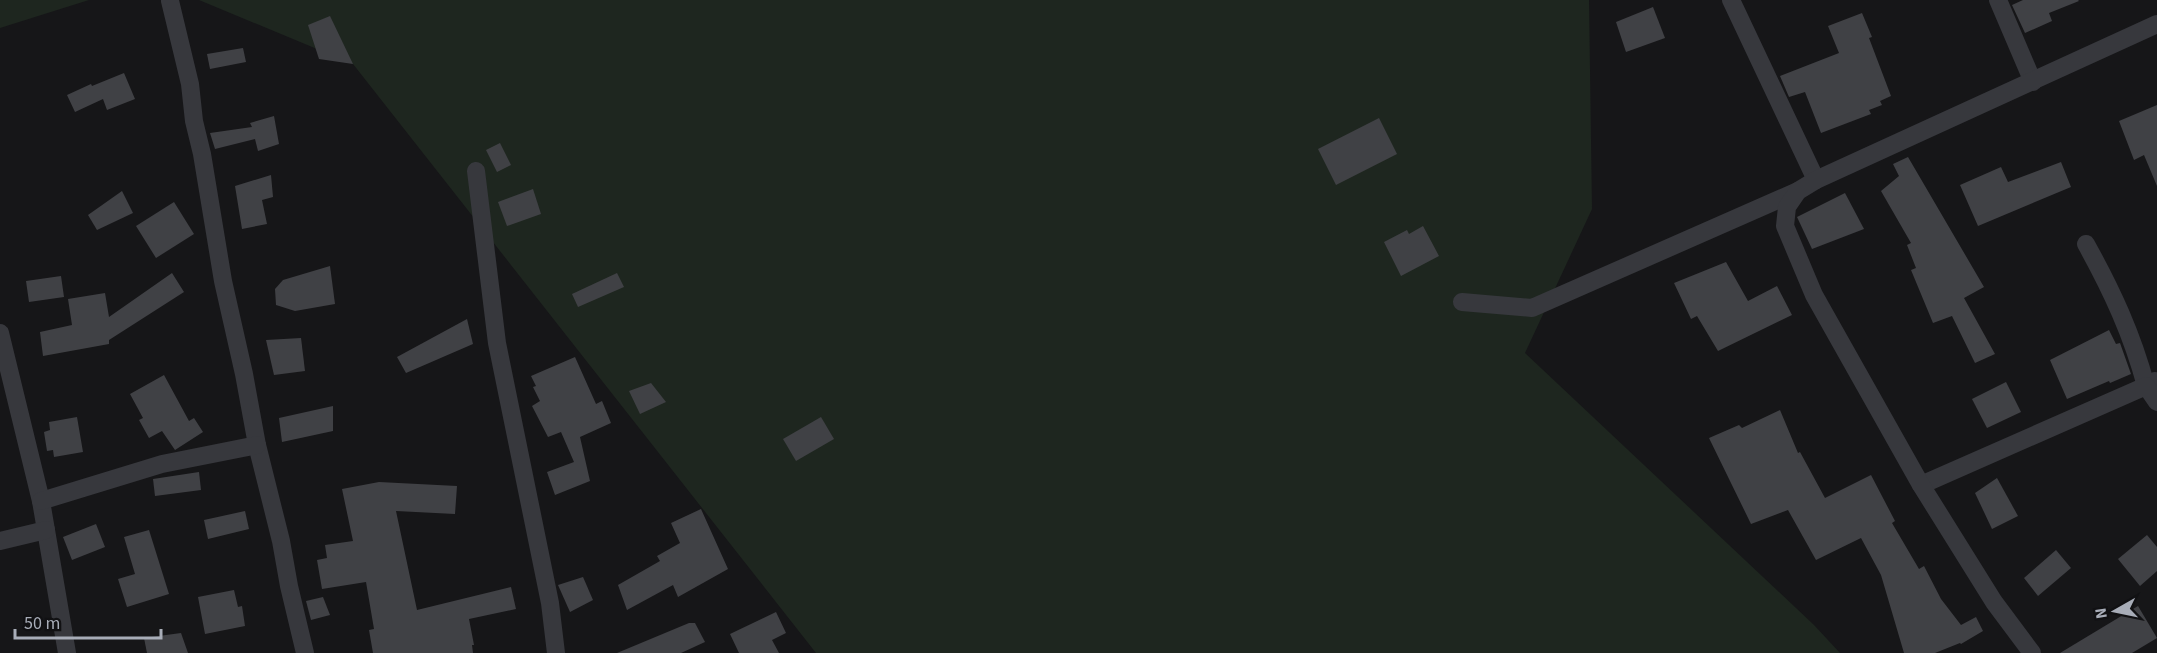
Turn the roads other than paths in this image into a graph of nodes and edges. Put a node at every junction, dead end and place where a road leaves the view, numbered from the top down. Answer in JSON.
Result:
{"nodes":[{"id":1,"x":1731,"y":0,"type":"edge"},
{"id":2,"x":1998,"y":0,"type":"edge"},
{"id":3,"x":170,"y":2,"type":"dead end"},
{"id":4,"x":2157,"y":24,"type":"edge"},
{"id":5,"x":2033,"y":82,"type":"junction"},
{"id":6,"x":476,"y":171,"type":"dead end"},
{"id":7,"x":1816,"y":180,"type":"junction"},
{"id":8,"x":1798,"y":191,"type":"junction"},
{"id":9,"x":2086,"y":244,"type":"dead end"},
{"id":10,"x":1462,"y":302,"type":"dead end"},
{"id":11,"x":0,"y":333,"type":"edge"},
{"id":12,"x":2152,"y":383,"type":"edge"},
{"id":13,"x":2157,"y":402,"type":"edge"},
{"id":14,"x":256,"y":445,"type":"junction"},
{"id":15,"x":1921,"y":485,"type":"junction"},
{"id":16,"x":42,"y":501,"type":"junction"},
{"id":17,"x":46,"y":530,"type":"junction"},
{"id":18,"x":0,"y":541,"type":"edge"},
{"id":19,"x":67,"y":653,"type":"edge"},
{"id":20,"x":305,"y":653,"type":"edge"},
{"id":21,"x":556,"y":653,"type":"edge"},
{"id":22,"x":2032,"y":653,"type":"edge"}],
"edges":[{"from":1,"to":7,"type":"street"},
{"from":2,"to":5,"type":"street"},
{"from":3,"to":14,"type":"street"},
{"from":4,"to":5,"type":"street"},
{"from":5,"to":7,"type":"street"},
{"from":6,"to":21,"type":"street"},
{"from":7,"to":8,"type":"street"},
{"from":8,"to":10,"type":"street"},
{"from":8,"to":15,"type":"street"},
{"from":9,"to":12,"type":"street"},
{"from":11,"to":16,"type":"street"},
{"from":12,"to":13,"type":"street"},
{"from":12,"to":15,"type":"street"},
{"from":14,"to":16,"type":"street"},
{"from":14,"to":20,"type":"street"},
{"from":15,"to":22,"type":"street"},
{"from":16,"to":17,"type":"street"},
{"from":17,"to":18,"type":"street"},
{"from":17,"to":19,"type":"street"}]}
